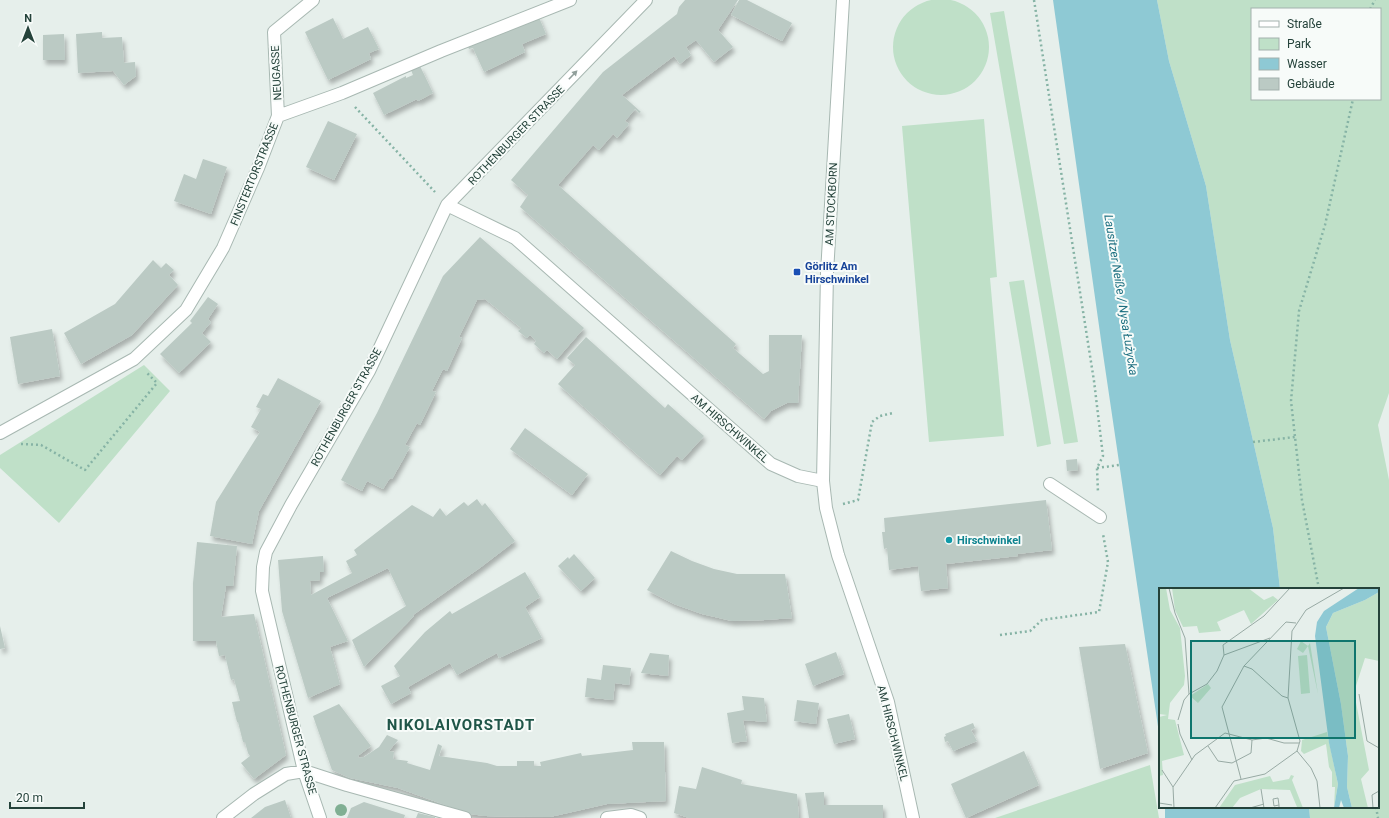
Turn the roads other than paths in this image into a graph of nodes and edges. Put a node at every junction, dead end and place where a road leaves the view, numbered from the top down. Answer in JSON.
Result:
{"nodes":[{"id":1,"x":313,"y":0,"type":"edge"},
{"id":2,"x":570,"y":0,"type":"edge"},
{"id":3,"x":646,"y":0,"type":"edge"},
{"id":4,"x":843,"y":0,"type":"edge"},
{"id":5,"x":278,"y":116,"type":"junction"},
{"id":6,"x":447,"y":205,"type":"junction"},
{"id":7,"x":0,"y":432,"type":"edge"},
{"id":8,"x":823,"y":481,"type":"junction"},
{"id":9,"x":1050,"y":484,"type":"dead end"},
{"id":10,"x":1100,"y":517,"type":"road end"},
{"id":11,"x":304,"y":770,"type":"junction"},
{"id":12,"x":223,"y":818,"type":"edge"},
{"id":13,"x":320,"y":818,"type":"edge"},
{"id":14,"x":465,"y":818,"type":"edge"},
{"id":15,"x":607,"y":818,"type":"edge"},
{"id":16,"x":640,"y":818,"type":"edge"},
{"id":17,"x":913,"y":818,"type":"edge"}],
"edges":[{"from":1,"to":5,"type":"street","name":"NEUGASSE"},
{"from":2,"to":5,"type":"street","name":"FINSTERTORSTRASSE"},
{"from":6,"to":3,"type":"street","name":"ROTHENBURGER STRASSE","one_way":true},
{"from":4,"to":8,"type":"street","name":"AM STOCKBORN"},
{"from":5,"to":7,"type":"street","name":"FINSTERTORSTRASSE"},
{"from":6,"to":8,"type":"street","name":"AM HIRSCHWINKEL"},
{"from":6,"to":11,"type":"street","name":"ROTHENBURGER STRASSE"},
{"from":8,"to":17,"type":"street","name":"AM HIRSCHWINKEL"},
{"from":9,"to":10,"type":"street"},
{"from":11,"to":12,"type":"street"},
{"from":11,"to":13,"type":"street","name":"ROTHENBURGER STRASSE"},
{"from":11,"to":14,"type":"street"},
{"from":15,"to":16,"type":"street"}]}
